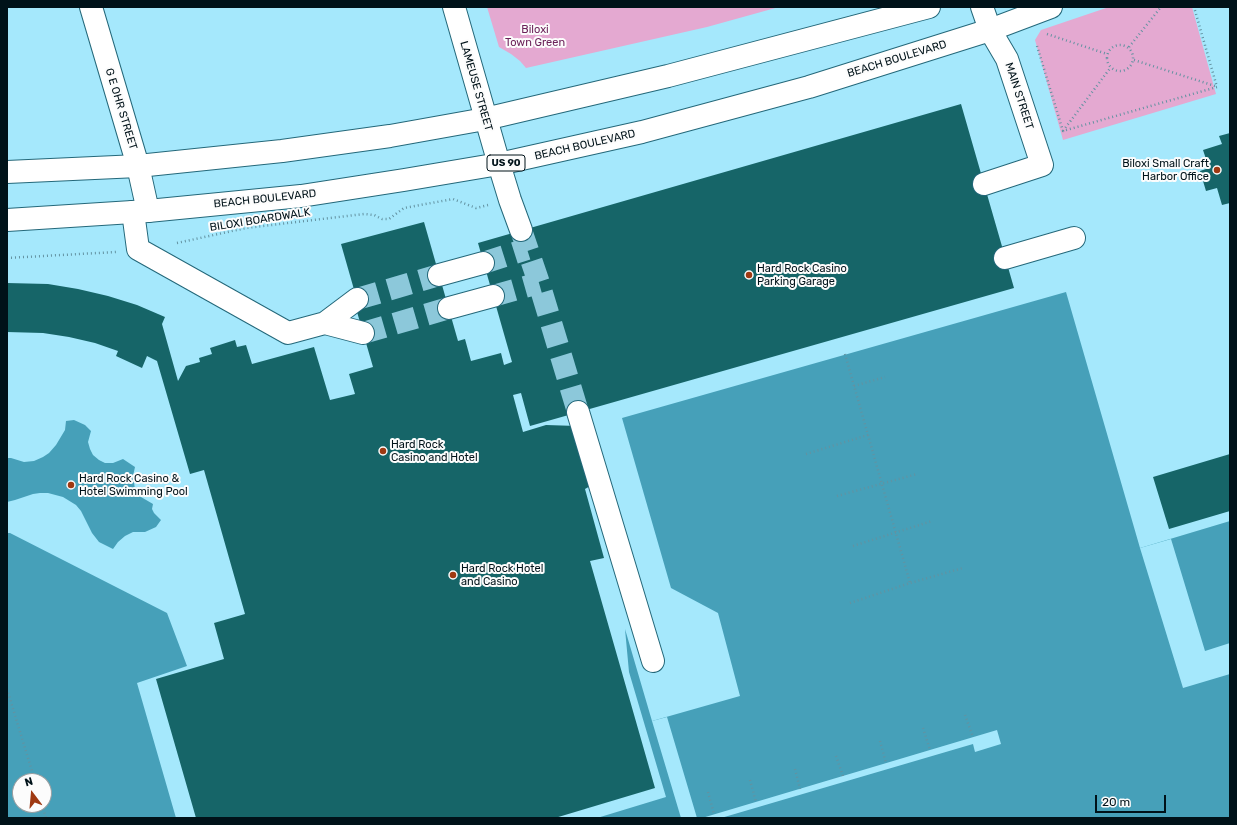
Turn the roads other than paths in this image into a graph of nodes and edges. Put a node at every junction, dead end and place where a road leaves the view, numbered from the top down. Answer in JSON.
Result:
{"nodes":[{"id":1,"x":91,"y":7,"type":"edge"},
{"id":2,"x":454,"y":7,"type":"edge"},
{"id":3,"x":929,"y":7,"type":"edge"},
{"id":4,"x":982,"y":7,"type":"edge"},
{"id":5,"x":1052,"y":7,"type":"edge"},
{"id":6,"x":990,"y":30,"type":"junction"},
{"id":7,"x":485,"y":119,"type":"junction"},
{"id":8,"x":499,"y":164,"type":"junction"},
{"id":9,"x":138,"y":166,"type":"junction"},
{"id":10,"x":7,"y":172,"type":"edge"},
{"id":11,"x":984,"y":184,"type":"dead end"},
{"id":12,"x":141,"y":211,"type":"junction"},
{"id":13,"x":7,"y":220,"type":"edge"},
{"id":14,"x":521,"y":230,"type":"tunnel mouth"},
{"id":15,"x":1074,"y":238,"type":"dead end"},
{"id":16,"x":1005,"y":258,"type":"dead end"},
{"id":17,"x":484,"y":263,"type":"tunnel mouth"},
{"id":18,"x":439,"y":276,"type":"tunnel mouth"},
{"id":19,"x":493,"y":296,"type":"tunnel mouth"},
{"id":20,"x":357,"y":300,"type":"tunnel mouth"},
{"id":21,"x":448,"y":308,"type":"tunnel mouth"},
{"id":22,"x":325,"y":323,"type":"junction"},
{"id":23,"x":363,"y":333,"type":"tunnel mouth"},
{"id":24,"x":578,"y":412,"type":"tunnel mouth"},
{"id":25,"x":653,"y":661,"type":"dead end"}],
"edges":[{"from":1,"to":9,"type":"main road","name":"G E OHR STREET"},
{"from":2,"to":7,"type":"main road","name":"LAMEUSE STREET"},
{"from":3,"to":7,"type":"main road"},
{"from":4,"to":6,"type":"main road","name":"MAIN STREET"},
{"from":5,"to":6,"type":"main road","name":"BEACH BOULEVARD","number":"US 90"},
{"from":6,"to":8,"type":"main road","name":"BEACH BOULEVARD","number":"US 90"},
{"from":6,"to":11,"type":"main road","name":"MAIN STREET"},
{"from":7,"to":8,"type":"main road","name":"LAMEUSE STREET"},
{"from":7,"to":9,"type":"main road"},
{"from":8,"to":12,"type":"main road","name":"BEACH BOULEVARD","number":"US 90"},
{"from":8,"to":14,"type":"main road","name":"LAMEUSE STREET"},
{"from":9,"to":10,"type":"main road"},
{"from":9,"to":12,"type":"main road","name":"G E OHR STREET"},
{"from":12,"to":13,"type":"main road","name":"BEACH BOULEVARD","number":"US 90"},
{"from":12,"to":22,"type":"main road","name":"G E OHR STREET"},
{"from":15,"to":16,"type":"main road"},
{"from":17,"to":18,"type":"main road"},
{"from":19,"to":21,"type":"main road"},
{"from":20,"to":22,"type":"main road"},
{"from":22,"to":23,"type":"main road"},
{"from":24,"to":25,"type":"main road"}]}
